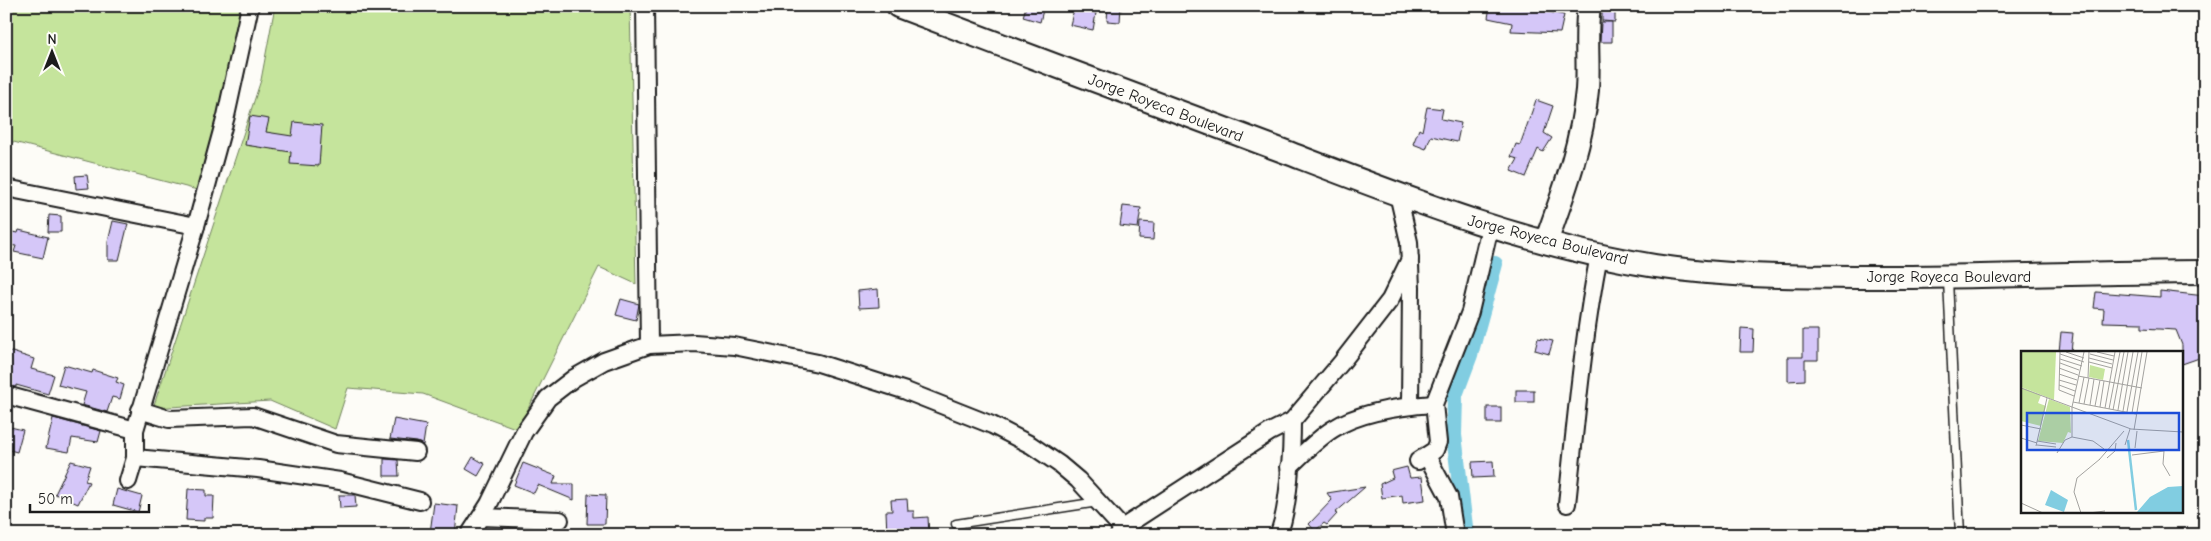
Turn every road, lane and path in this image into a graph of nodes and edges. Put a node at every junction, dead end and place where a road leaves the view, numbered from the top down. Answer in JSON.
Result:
{"nodes":[{"id":1,"x":250,"y":6,"type":"edge"},
{"id":2,"x":645,"y":6,"type":"edge"},
{"id":3,"x":898,"y":6,"type":"edge"},
{"id":4,"x":1584,"y":7,"type":"edge"},
{"id":5,"x":6,"y":188,"type":"edge"},
{"id":6,"x":1398,"y":194,"type":"junction"},
{"id":7,"x":196,"y":226,"type":"junction"},
{"id":8,"x":1519,"y":235,"type":"junction"},
{"id":9,"x":1599,"y":255,"type":"junction"},
{"id":10,"x":1410,"y":259,"type":"junction"},
{"id":11,"x":2205,"y":272,"type":"edge"},
{"id":12,"x":1948,"y":278,"type":"junction"},
{"id":13,"x":649,"y":345,"type":"junction"},
{"id":14,"x":6,"y":395,"type":"edge"},
{"id":15,"x":1434,"y":404,"type":"junction"},
{"id":16,"x":1410,"y":406,"type":"junction"},
{"id":17,"x":140,"y":410,"type":"junction"},
{"id":18,"x":1292,"y":421,"type":"junction"},
{"id":19,"x":135,"y":430,"type":"junction"},
{"id":20,"x":416,"y":452,"type":"dead end"},
{"id":21,"x":135,"y":458,"type":"junction"},
{"id":22,"x":1289,"y":467,"type":"junction"},
{"id":23,"x":128,"y":481,"type":"dead end"},
{"id":24,"x":420,"y":501,"type":"dead end"},
{"id":25,"x":1098,"y":502,"type":"junction"},
{"id":26,"x":1567,"y":504,"type":"dead end"},
{"id":27,"x":481,"y":516,"type":"junction"},
{"id":28,"x":560,"y":520,"type":"dead end"},
{"id":29,"x":956,"y":524,"type":"dead end"},
{"id":30,"x":1120,"y":531,"type":"edge"},
{"id":31,"x":470,"y":535,"type":"edge"},
{"id":32,"x":1278,"y":535,"type":"edge"},
{"id":33,"x":1455,"y":535,"type":"edge"},
{"id":34,"x":1960,"y":535,"type":"edge"}],
"edges":[{"from":1,"to":7,"type":"street"},
{"from":2,"to":13,"type":"street"},
{"from":3,"to":6,"type":"street","name":"Jorge Royeca Boulevard"},
{"from":4,"to":8,"type":"street"},
{"from":5,"to":7,"type":"street"},
{"from":6,"to":8,"type":"street","name":"Jorge Royeca Boulevard"},
{"from":6,"to":10,"type":"street"},
{"from":7,"to":17,"type":"street"},
{"from":8,"to":9,"type":"street","name":"Jorge Royeca Boulevard"},
{"from":8,"to":15,"type":"street"},
{"from":9,"to":12,"type":"street","name":"Jorge Royeca Boulevard"},
{"from":9,"to":26,"type":"street"},
{"from":10,"to":16,"type":"street"},
{"from":10,"to":18,"type":"street"},
{"from":11,"to":12,"type":"street","name":"Jorge Royeca Boulevard"},
{"from":12,"to":34,"type":"lane"},
{"from":13,"to":25,"type":"street"},
{"from":13,"to":27,"type":"street"},
{"from":14,"to":19,"type":"street"},
{"from":15,"to":16,"type":"street"},
{"from":15,"to":33,"type":"street"},
{"from":16,"to":22,"type":"street"},
{"from":17,"to":19,"type":"street"},
{"from":17,"to":20,"type":"street"},
{"from":18,"to":22,"type":"street"},
{"from":18,"to":30,"type":"street"},
{"from":19,"to":21,"type":"street"},
{"from":21,"to":23,"type":"street"},
{"from":21,"to":24,"type":"street"},
{"from":22,"to":32,"type":"street"},
{"from":25,"to":29,"type":"lane"},
{"from":25,"to":30,"type":"street"},
{"from":27,"to":28,"type":"street"},
{"from":27,"to":31,"type":"street"}]}
